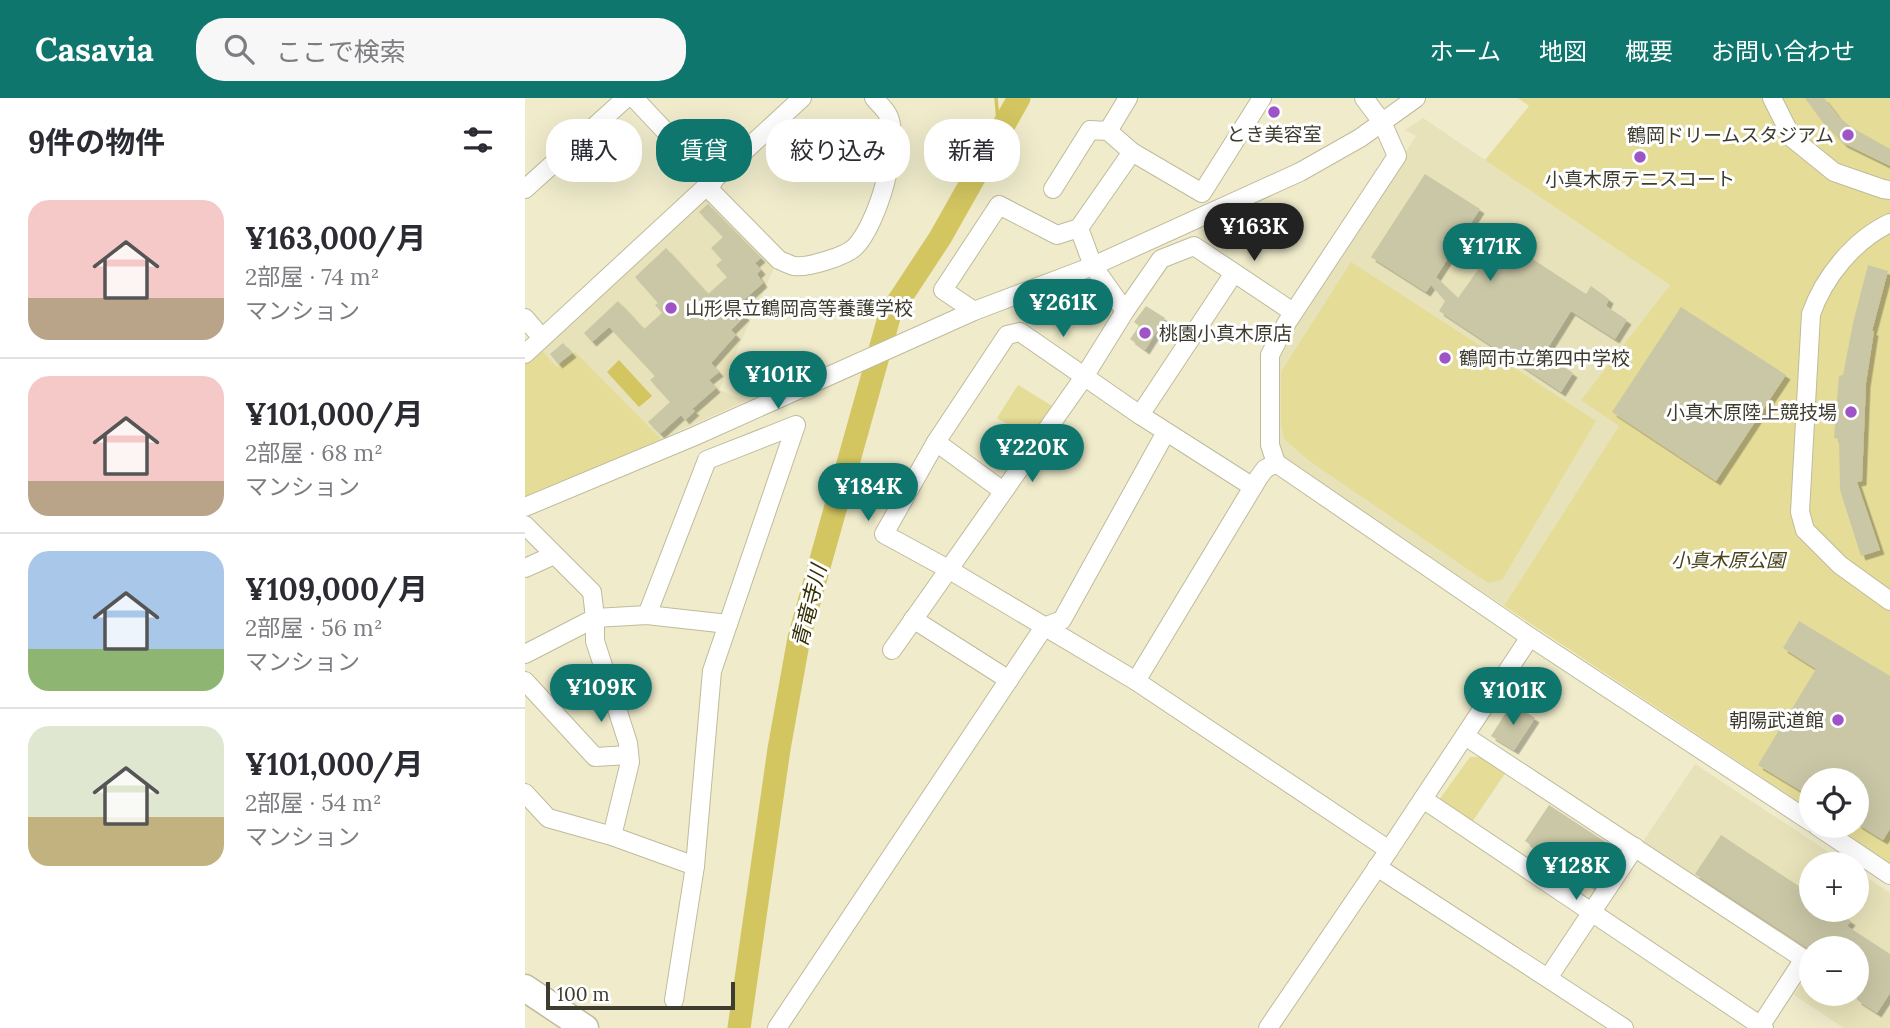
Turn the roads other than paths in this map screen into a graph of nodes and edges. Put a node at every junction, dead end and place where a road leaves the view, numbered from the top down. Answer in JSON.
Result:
{"nodes":[{"id":1,"x":626,"y":98,"type":"edge"},
{"id":2,"x":633,"y":98,"type":"edge"},
{"id":3,"x":802,"y":98,"type":"edge"},
{"id":4,"x":874,"y":98,"type":"edge"},
{"id":5,"x":1128,"y":98,"type":"edge"},
{"id":6,"x":1262,"y":98,"type":"edge"},
{"id":7,"x":1364,"y":98,"type":"edge"},
{"id":8,"x":1416,"y":98,"type":"edge"},
{"id":9,"x":1772,"y":98,"type":"edge"},
{"id":10,"x":1382,"y":122,"type":"junction"},
{"id":11,"x":1108,"y":131,"type":"junction"},
{"id":12,"x":1132,"y":152,"type":"junction"},
{"id":13,"x":710,"y":184,"type":"junction"},
{"id":14,"x":525,"y":188,"type":"edge"},
{"id":15,"x":1053,"y":189,"type":"dead end"},
{"id":16,"x":1890,"y":190,"type":"edge"},
{"id":17,"x":1890,"y":223,"type":"edge"},
{"id":18,"x":1079,"y":228,"type":"junction"},
{"id":19,"x":1093,"y":266,"type":"junction"},
{"id":20,"x":1234,"y":273,"type":"junction"},
{"id":21,"x":1125,"y":310,"type":"junction"},
{"id":22,"x":974,"y":311,"type":"junction"},
{"id":23,"x":1293,"y":312,"type":"junction"},
{"id":24,"x":525,"y":318,"type":"edge"},
{"id":25,"x":543,"y":338,"type":"junction"},
{"id":26,"x":525,"y":354,"type":"edge"},
{"id":27,"x":1084,"y":377,"type":"junction"},
{"id":28,"x":1140,"y":415,"type":"junction"},
{"id":29,"x":1166,"y":432,"type":"junction"},
{"id":30,"x":695,"y":436,"type":"junction"},
{"id":31,"x":936,"y":442,"type":"junction"},
{"id":32,"x":707,"y":460,"type":"junction"},
{"id":33,"x":1276,"y":463,"type":"junction"},
{"id":34,"x":1253,"y":487,"type":"junction"},
{"id":35,"x":1003,"y":491,"type":"junction"},
{"id":36,"x":525,"y":507,"type":"edge"},
{"id":37,"x":525,"y":525,"type":"edge"},
{"id":38,"x":554,"y":555,"type":"junction"},
{"id":39,"x":525,"y":568,"type":"edge"},
{"id":40,"x":948,"y":569,"type":"junction"},
{"id":41,"x":1890,"y":601,"type":"edge"},
{"id":42,"x":647,"y":615,"type":"junction"},
{"id":43,"x":595,"y":618,"type":"junction"},
{"id":44,"x":913,"y":619,"type":"junction"},
{"id":45,"x":728,"y":624,"type":"junction"},
{"id":46,"x":1044,"y":626,"type":"junction"},
{"id":47,"x":1530,"y":637,"type":"junction"},
{"id":48,"x":892,"y":650,"type":"dead end"},
{"id":49,"x":525,"y":654,"type":"edge"},
{"id":50,"x":1009,"y":680,"type":"junction"},
{"id":51,"x":525,"y":681,"type":"edge"},
{"id":52,"x":1136,"y":681,"type":"junction"},
{"id":53,"x":1465,"y":736,"type":"junction"},
{"id":54,"x":629,"y":755,"type":"junction"},
{"id":55,"x":525,"y":793,"type":"edge"},
{"id":56,"x":1423,"y":799,"type":"junction"},
{"id":57,"x":1799,"y":814,"type":"edge"},
{"id":58,"x":612,"y":836,"type":"junction"},
{"id":59,"x":1835,"y":838,"type":"edge"},
{"id":60,"x":1635,"y":847,"type":"junction"},
{"id":61,"x":1389,"y":850,"type":"junction"},
{"id":62,"x":695,"y":866,"type":"junction"},
{"id":63,"x":1377,"y":867,"type":"junction"},
{"id":64,"x":1890,"y":874,"type":"edge"},
{"id":65,"x":1592,"y":912,"type":"junction"},
{"id":66,"x":1548,"y":978,"type":"junction"},
{"id":67,"x":525,"y":988,"type":"edge"},
{"id":68,"x":674,"y":1000,"type":"dead end"},
{"id":69,"x":1761,"y":1027,"type":"edge"},
{"id":70,"x":585,"y":1028,"type":"edge"},
{"id":71,"x":778,"y":1028,"type":"edge"},
{"id":72,"x":1268,"y":1028,"type":"edge"},
{"id":73,"x":1624,"y":1028,"type":"edge"}],
"edges":[{"from":1,"to":14,"type":"street"},
{"from":2,"to":13,"type":"street"},
{"from":3,"to":13,"type":"street"},
{"from":4,"to":13,"type":"street"},
{"from":5,"to":11,"type":"street"},
{"from":6,"to":12,"type":"street"},
{"from":7,"to":10,"type":"street"},
{"from":8,"to":10,"type":"street"},
{"from":9,"to":16,"type":"street"},
{"from":10,"to":19,"type":"street"},
{"from":10,"to":23,"type":"street"},
{"from":11,"to":12,"type":"street"},
{"from":11,"to":15,"type":"street"},
{"from":12,"to":18,"type":"street"},
{"from":13,"to":25,"type":"street"},
{"from":17,"to":41,"type":"street"},
{"from":18,"to":19,"type":"street"},
{"from":18,"to":22,"type":"street"},
{"from":19,"to":21,"type":"street"},
{"from":19,"to":22,"type":"street"},
{"from":20,"to":21,"type":"street"},
{"from":20,"to":23,"type":"street"},
{"from":20,"to":28,"type":"street"},
{"from":21,"to":27,"type":"street"},
{"from":22,"to":30,"type":"street"},
{"from":23,"to":33,"type":"street"},
{"from":24,"to":25,"type":"street"},
{"from":25,"to":26,"type":"street"},
{"from":27,"to":28,"type":"street"},
{"from":27,"to":31,"type":"street"},
{"from":27,"to":35,"type":"street"},
{"from":28,"to":29,"type":"street"},
{"from":29,"to":34,"type":"street"},
{"from":29,"to":46,"type":"street"},
{"from":30,"to":32,"type":"street"},
{"from":30,"to":36,"type":"street"},
{"from":31,"to":35,"type":"street"},
{"from":31,"to":40,"type":"street"},
{"from":32,"to":42,"type":"street"},
{"from":32,"to":45,"type":"street"},
{"from":33,"to":34,"type":"street"},
{"from":33,"to":47,"type":"street"},
{"from":34,"to":52,"type":"street"},
{"from":35,"to":40,"type":"street"},
{"from":37,"to":38,"type":"street"},
{"from":38,"to":39,"type":"street"},
{"from":38,"to":43,"type":"street"},
{"from":40,"to":44,"type":"street"},
{"from":40,"to":46,"type":"street"},
{"from":42,"to":43,"type":"street"},
{"from":42,"to":45,"type":"street"},
{"from":43,"to":49,"type":"street"},
{"from":43,"to":54,"type":"street"},
{"from":44,"to":48,"type":"street"},
{"from":44,"to":50,"type":"street"},
{"from":45,"to":62,"type":"street"},
{"from":46,"to":50,"type":"street"},
{"from":46,"to":52,"type":"street"},
{"from":47,"to":53,"type":"street"},
{"from":47,"to":57,"type":"street"},
{"from":50,"to":71,"type":"street"},
{"from":51,"to":54,"type":"street"},
{"from":52,"to":61,"type":"street"},
{"from":53,"to":56,"type":"street"},
{"from":53,"to":60,"type":"street"},
{"from":54,"to":58,"type":"street"},
{"from":55,"to":58,"type":"street"},
{"from":56,"to":61,"type":"street"},
{"from":56,"to":65,"type":"street"},
{"from":58,"to":62,"type":"street"},
{"from":59,"to":64,"type":"street"},
{"from":60,"to":65,"type":"street"},
{"from":60,"to":69,"type":"street"},
{"from":61,"to":63,"type":"street"},
{"from":62,"to":68,"type":"street"},
{"from":63,"to":66,"type":"street"},
{"from":63,"to":72,"type":"street"},
{"from":65,"to":66,"type":"street"},
{"from":65,"to":69,"type":"street"},
{"from":66,"to":73,"type":"street"},
{"from":67,"to":70,"type":"highway"}]}
